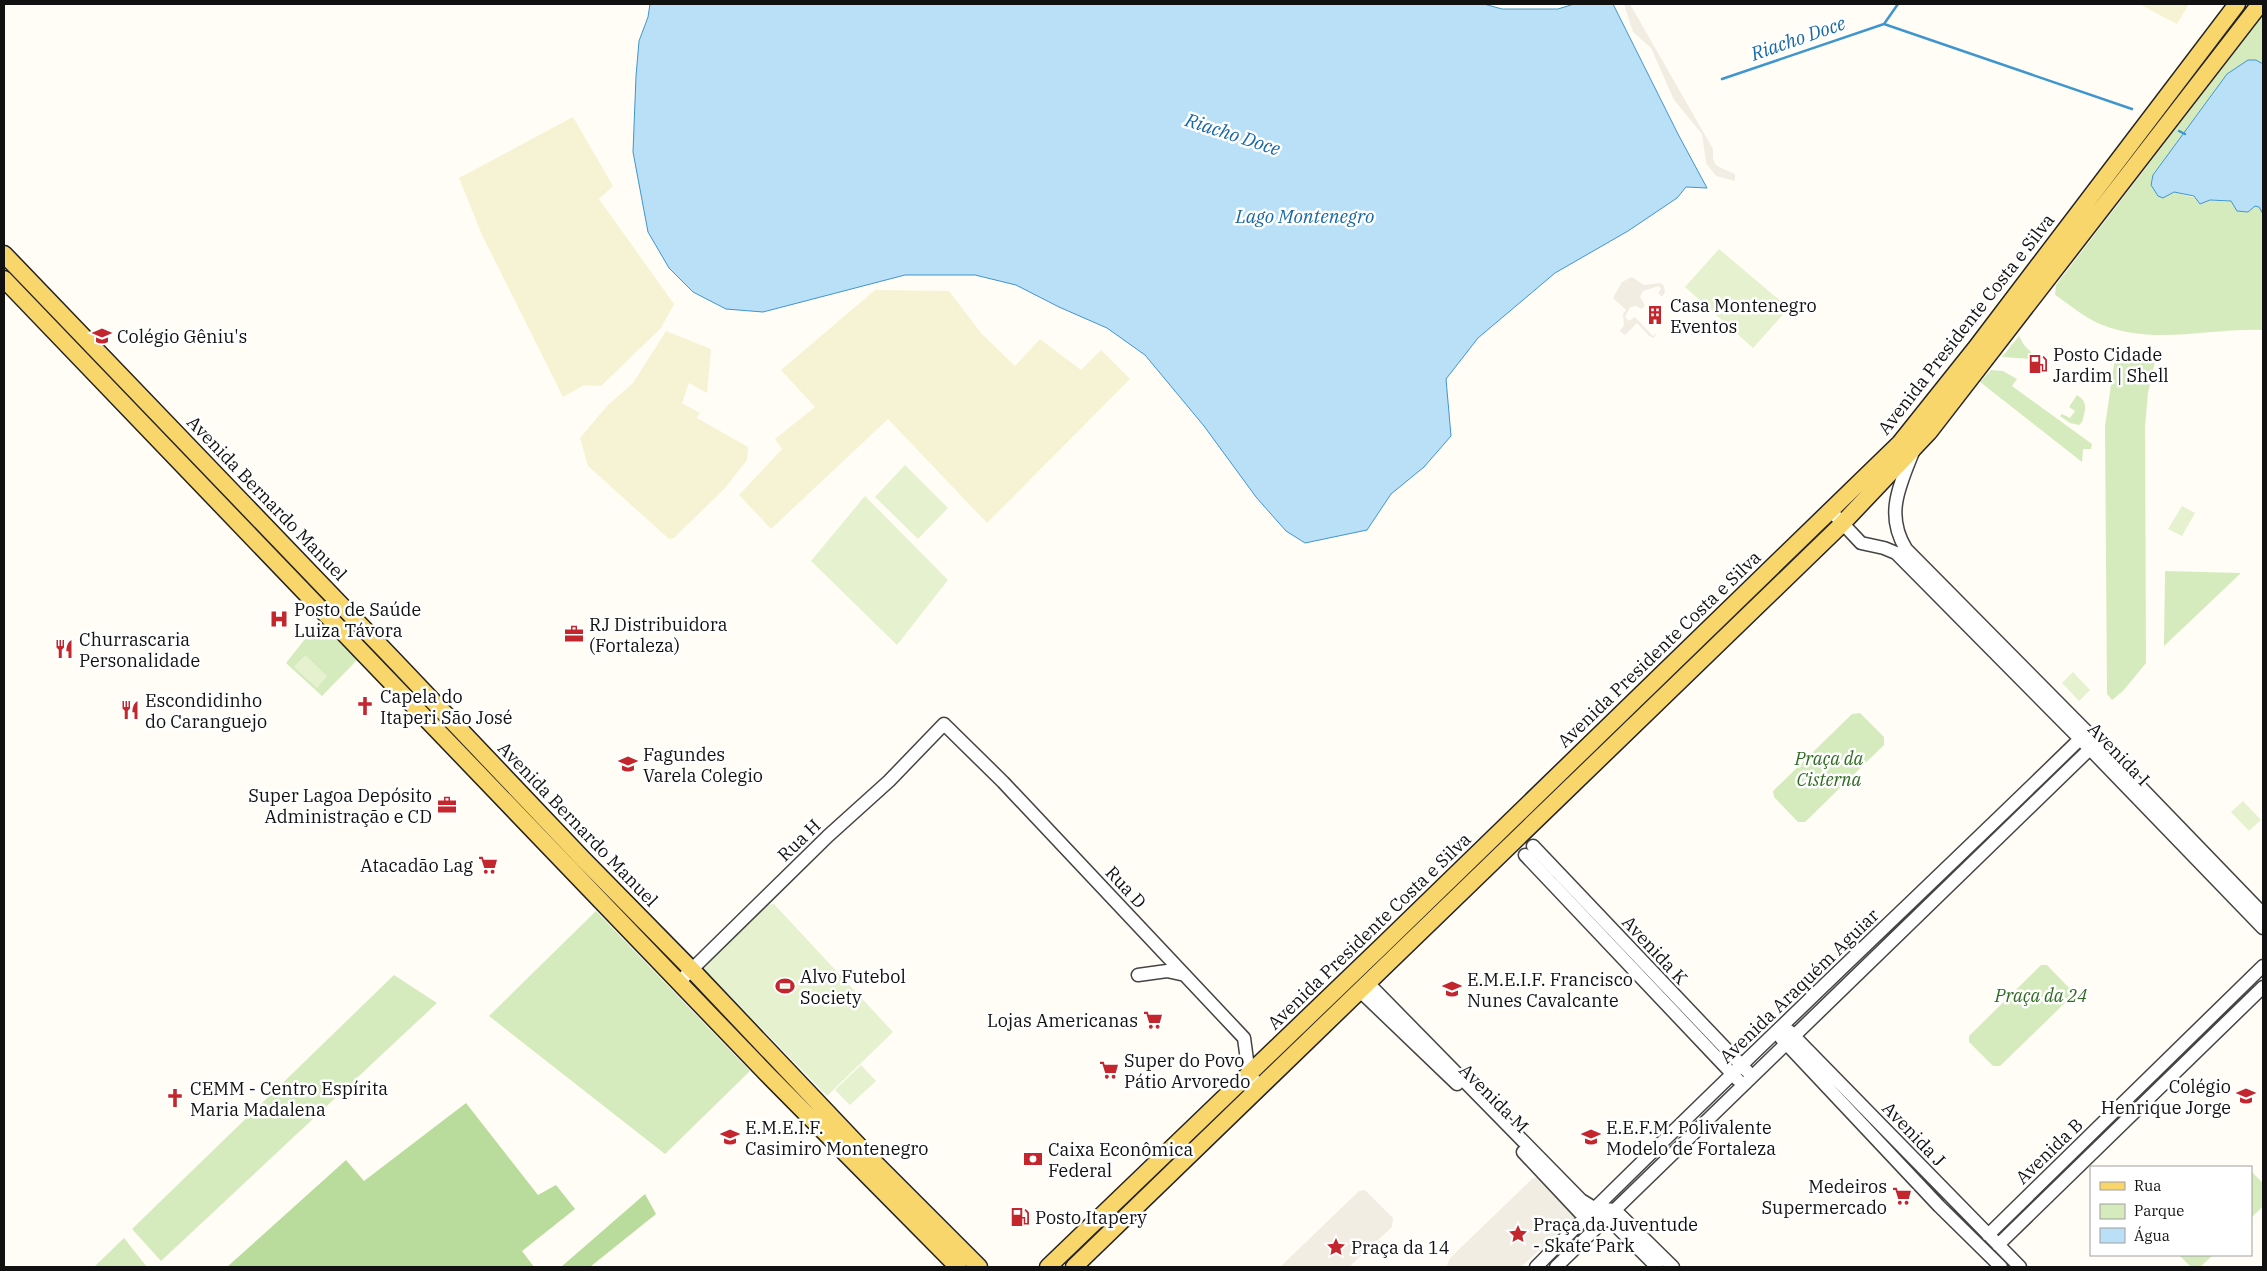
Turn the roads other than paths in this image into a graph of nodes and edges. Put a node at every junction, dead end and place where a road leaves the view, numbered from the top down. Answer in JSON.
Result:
{"nodes":[{"id":1,"x":2237,"y":4,"type":"edge"},
{"id":2,"x":2260,"y":4,"type":"edge"},
{"id":3,"x":4,"y":254,"type":"edge"},
{"id":4,"x":4,"y":279,"type":"edge"},
{"id":5,"x":113,"y":367,"type":"junction"},
{"id":6,"x":99,"y":377,"type":"junction"},
{"id":7,"x":125,"y":380,"type":"junction"},
{"id":8,"x":111,"y":391,"type":"junction"},
{"id":9,"x":1913,"y":451,"type":"junction"},
{"id":10,"x":1837,"y":516,"type":"junction"},
{"id":11,"x":1951,"y":602,"type":"junction"},
{"id":12,"x":1685,"y":650,"type":"junction"},
{"id":13,"x":394,"y":660,"type":"junction"},
{"id":14,"x":1697,"y":663,"type":"junction"},
{"id":15,"x":382,"y":672,"type":"junction"},
{"id":16,"x":406,"y":672,"type":"junction"},
{"id":17,"x":394,"y":684,"type":"junction"},
{"id":18,"x":944,"y":724,"type":"joint"},
{"id":19,"x":2089,"y":741,"type":"junction"},
{"id":20,"x":1529,"y":851,"type":"dead end"},
{"id":21,"x":2263,"y":914,"type":"edge"},
{"id":22,"x":2263,"y":928,"type":"edge"},
{"id":23,"x":2263,"y":966,"type":"edge"},
{"id":24,"x":691,"y":969,"type":"junction"},
{"id":25,"x":1138,"y":975,"type":"dead end"},
{"id":26,"x":1185,"y":975,"type":"junction"},
{"id":27,"x":678,"y":982,"type":"junction"},
{"id":28,"x":1363,"y":986,"type":"junction"},
{"id":29,"x":2263,"y":987,"type":"edge"},
{"id":30,"x":1780,"y":1030,"type":"junction"},
{"id":31,"x":1791,"y":1040,"type":"junction"},
{"id":32,"x":1737,"y":1070,"type":"junction"},
{"id":33,"x":1254,"y":1080,"type":"junction"},
{"id":34,"x":1748,"y":1082,"type":"junction"},
{"id":35,"x":1589,"y":1213,"type":"junction"},
{"id":36,"x":1611,"y":1214,"type":"junction"},
{"id":37,"x":1988,"y":1235,"type":"junction"},
{"id":38,"x":1998,"y":1245,"type":"junction"},
{"id":39,"x":958,"y":1267,"type":"edge"},
{"id":40,"x":979,"y":1267,"type":"edge"},
{"id":41,"x":1048,"y":1267,"type":"edge"},
{"id":42,"x":1074,"y":1267,"type":"edge"},
{"id":43,"x":1536,"y":1267,"type":"edge"},
{"id":44,"x":1556,"y":1267,"type":"edge"},
{"id":45,"x":1657,"y":1267,"type":"edge"},
{"id":46,"x":1673,"y":1267,"type":"edge"},
{"id":47,"x":2001,"y":1267,"type":"edge"},
{"id":48,"x":2020,"y":1267,"type":"edge"}],
"edges":[{"from":1,"to":10,"type":"main road","name":"Avenida Presidente Costa e Silva"},
{"from":2,"to":9,"type":"main road","name":"Avenida Presidente Costa e Silva"},
{"from":3,"to":5,"type":"main road","name":"Avenida Bernardo Manuel"},
{"from":4,"to":6,"type":"main road","name":"Avenida Bernardo Manuel"},
{"from":5,"to":6,"type":"main road"},
{"from":5,"to":7,"type":"main road","name":"Avenida Bernardo Manuel"},
{"from":6,"to":8,"type":"main road","name":"Avenida Bernardo Manuel"},
{"from":7,"to":8,"type":"main road"},
{"from":7,"to":13,"type":"main road","name":"Avenida Bernardo Manuel"},
{"from":8,"to":15,"type":"main road","name":"Avenida Bernardo Manuel"},
{"from":9,"to":10,"type":"main road","name":"Avenida Presidente Costa e Silva"},
{"from":9,"to":11,"type":"street","name":"Avenida I"},
{"from":10,"to":11,"type":"street","name":"Avenida I"},
{"from":10,"to":12,"type":"main road","name":"Avenida Presidente Costa e Silva"},
{"from":10,"to":14,"type":"main road","name":"Avenida Presidente Costa e Silva"},
{"from":11,"to":19,"type":"street","name":"Avenida I"},
{"from":12,"to":14,"type":"main road"},
{"from":12,"to":33,"type":"main road","name":"Avenida Presidente Costa e Silva"},
{"from":13,"to":15,"type":"main road"},
{"from":13,"to":16,"type":"main road","name":"Avenida Bernardo Manuel"},
{"from":14,"to":28,"type":"main road","name":"Avenida Presidente Costa e Silva"},
{"from":15,"to":17,"type":"main road","name":"Avenida Bernardo Manuel"},
{"from":16,"to":17,"type":"main road"},
{"from":16,"to":24,"type":"main road","name":"Avenida Bernardo Manuel"},
{"from":17,"to":27,"type":"main road","name":"Avenida Bernardo Manuel"},
{"from":18,"to":24,"type":"street","name":"Rua H"},
{"from":18,"to":26,"type":"street","name":"Rua D"},
{"from":19,"to":21,"type":"street","name":"Avenida I"},
{"from":19,"to":22,"type":"street","name":"Avenida I"},
{"from":19,"to":30,"type":"street","name":"Avenida Araquém Aguiar"},
{"from":19,"to":31,"type":"street","name":"Avenida Araquém Aguiar"},
{"from":20,"to":32,"type":"street","name":"Avenida K"},
{"from":23,"to":37,"type":"street","name":"Avenida B"},
{"from":24,"to":27,"type":"street","name":"Rua H"},
{"from":24,"to":40,"type":"main road","name":"Avenida Bernardo Manuel"},
{"from":25,"to":26,"type":"street"},
{"from":26,"to":33,"type":"street","name":"Rua D"},
{"from":27,"to":39,"type":"main road","name":"Avenida Bernardo Manuel"},
{"from":28,"to":33,"type":"main road","name":"Avenida Presidente Costa e Silva"},
{"from":28,"to":35,"type":"street","name":"Avenida M"},
{"from":29,"to":38,"type":"street","name":"Avenida B"},
{"from":30,"to":31,"type":"street","name":"Avenida J"},
{"from":30,"to":32,"type":"street","name":"Avenida Araquém Aguiar"},
{"from":31,"to":34,"type":"street","name":"Avenida Araquém Aguiar"},
{"from":31,"to":37,"type":"street","name":"Avenida J"},
{"from":31,"to":47,"type":"street","name":"Avenida J"},
{"from":32,"to":34,"type":"street","name":"Avenida K"},
{"from":32,"to":35,"type":"street","name":"Avenida Araquém Aguiar"},
{"from":33,"to":41,"type":"main road","name":"Avenida Presidente Costa e Silva"},
{"from":33,"to":42,"type":"main road","name":"Avenida Presidente Costa e Silva"},
{"from":34,"to":36,"type":"street","name":"Avenida Araquém Aguiar"},
{"from":35,"to":36,"type":"street"},
{"from":35,"to":43,"type":"street","name":"Avenida Araquém Aguiar"},
{"from":36,"to":44,"type":"street","name":"Avenida Araquém Aguiar"},
{"from":36,"to":45,"type":"street"},
{"from":36,"to":46,"type":"street"},
{"from":37,"to":38,"type":"street","name":"Avenida J"},
{"from":38,"to":48,"type":"street","name":"Avenida J"}]}
